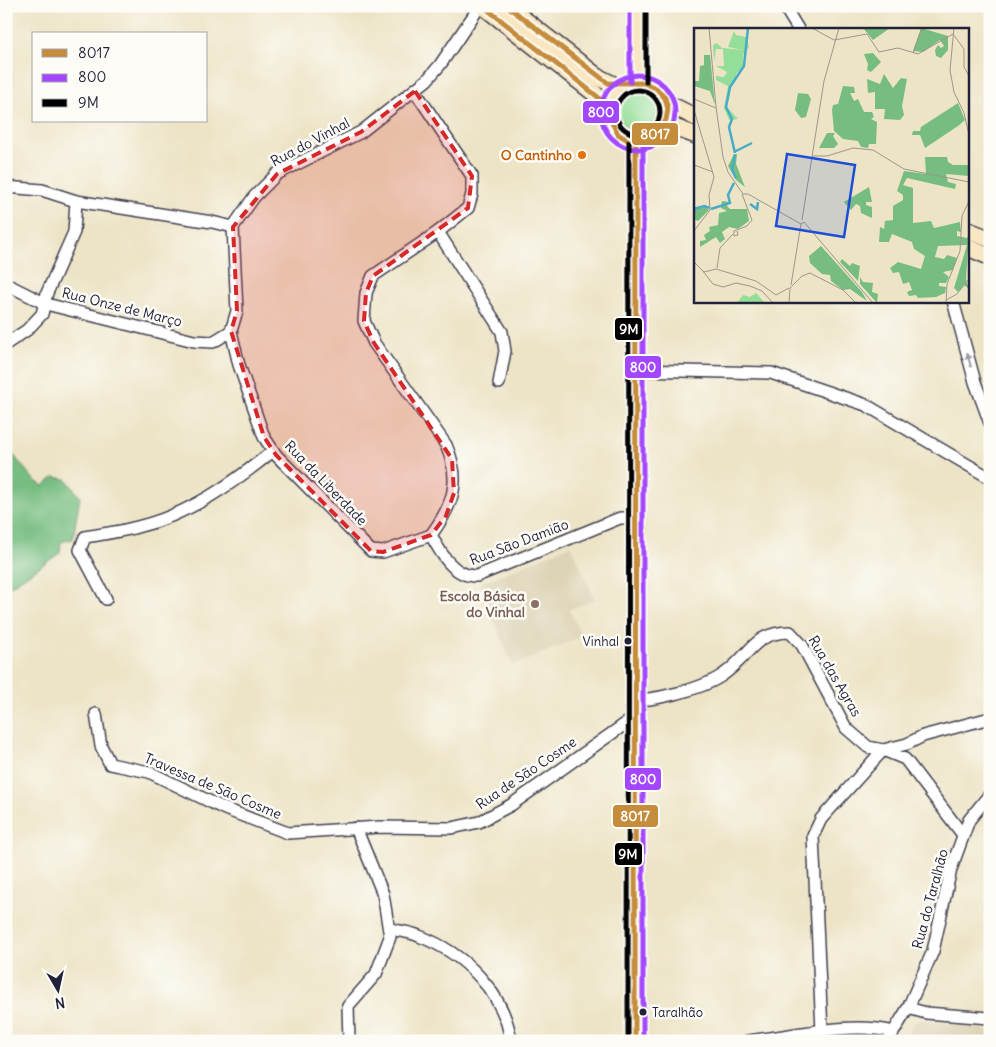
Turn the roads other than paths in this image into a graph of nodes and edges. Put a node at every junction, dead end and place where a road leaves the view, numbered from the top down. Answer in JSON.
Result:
{"nodes":[{"id":1,"x":481,"y":6,"type":"edge"},
{"id":2,"x":507,"y":6,"type":"edge"},
{"id":3,"x":638,"y":6,"type":"edge"},
{"id":4,"x":784,"y":6,"type":"edge"},
{"id":5,"x":797,"y":28,"type":"edge"},
{"id":6,"x":633,"y":83,"type":"junction"},
{"id":7,"x":414,"y":91,"type":"junction"},
{"id":8,"x":662,"y":94,"type":"junction"},
{"id":9,"x":609,"y":116,"type":"junction"},
{"id":10,"x":694,"y":116,"type":"edge"},
{"id":11,"x":662,"y":131,"type":"junction"},
{"id":12,"x":694,"y":135,"type":"edge"},
{"id":13,"x":636,"y":142,"type":"junction"},
{"id":14,"x":6,"y":187,"type":"edge"},
{"id":15,"x":76,"y":201,"type":"junction"},
{"id":16,"x":233,"y":227,"type":"junction"},
{"id":17,"x":968,"y":230,"type":"edge"},
{"id":18,"x":438,"y":232,"type":"junction"},
{"id":19,"x":990,"y":239,"type":"edge"},
{"id":20,"x":968,"y":247,"type":"edge"},
{"id":21,"x":990,"y":257,"type":"edge"},
{"id":22,"x":6,"y":284,"type":"edge"},
{"id":23,"x":953,"y":302,"type":"edge"},
{"id":24,"x":46,"y":304,"type":"junction"},
{"id":25,"x":231,"y":331,"type":"junction"},
{"id":26,"x":6,"y":344,"type":"edge"},
{"id":27,"x":636,"y":370,"type":"junction"},
{"id":28,"x":499,"y":384,"type":"dead end"},
{"id":29,"x":990,"y":423,"type":"edge"},
{"id":30,"x":274,"y":451,"type":"junction"},
{"id":31,"x":990,"y":478,"type":"edge"},
{"id":32,"x":634,"y":518,"type":"junction"},
{"id":33,"x":431,"y":535,"type":"junction"},
{"id":34,"x":106,"y":599,"type":"dead end"},
{"id":35,"x":636,"y":701,"type":"junction"},
{"id":36,"x":96,"y":714,"type":"dead end"},
{"id":37,"x":635,"y":717,"type":"junction"},
{"id":38,"x":990,"y":718,"type":"edge"},
{"id":39,"x":883,"y":750,"type":"junction"},
{"id":40,"x":990,"y":794,"type":"edge"},
{"id":41,"x":356,"y":828,"type":"junction"},
{"id":42,"x":964,"y":835,"type":"junction"},
{"id":43,"x":389,"y":929,"type":"junction"},
{"id":44,"x":908,"y":1008,"type":"junction"},
{"id":45,"x":990,"y":1018,"type":"edge"},
{"id":46,"x":822,"y":1032,"type":"junction"},
{"id":47,"x":891,"y":1036,"type":"edge"},
{"id":48,"x":348,"y":1041,"type":"edge"},
{"id":49,"x":511,"y":1041,"type":"edge"},
{"id":50,"x":635,"y":1041,"type":"edge"},
{"id":51,"x":748,"y":1041,"type":"edge"}],
"edges":[{"from":1,"to":7,"type":"street","name":"Rua do Vinhal"},
{"from":1,"to":9,"type":"street"},
{"from":2,"to":6,"type":"street"},
{"from":3,"to":6,"type":"street"},
{"from":4,"to":5,"type":"street"},
{"from":6,"to":8,"type":"street"},
{"from":6,"to":9,"type":"street"},
{"from":7,"to":16,"type":"street","name":"Rua do Vinhal"},
{"from":7,"to":18,"type":"street"},
{"from":8,"to":10,"type":"street"},
{"from":8,"to":11,"type":"street"},
{"from":9,"to":13,"type":"street"},
{"from":11,"to":12,"type":"street"},
{"from":11,"to":13,"type":"street"},
{"from":13,"to":27,"type":"street"},
{"from":14,"to":15,"type":"street"},
{"from":15,"to":16,"type":"street"},
{"from":15,"to":24,"type":"street"},
{"from":16,"to":25,"type":"street","name":"Rua da Liberdade"},
{"from":17,"to":19,"type":"street"},
{"from":18,"to":28,"type":"street"},
{"from":18,"to":33,"type":"street"},
{"from":20,"to":21,"type":"street"},
{"from":22,"to":24,"type":"street","name":"Rua Onze de Março"},
{"from":29,"to":23,"type":"street","one_way":true},
{"from":24,"to":25,"type":"street","name":"Rua Onze de Março"},
{"from":24,"to":26,"type":"street"},
{"from":25,"to":30,"type":"street","name":"Rua da Liberdade"},
{"from":27,"to":31,"type":"street"},
{"from":27,"to":32,"type":"street"},
{"from":30,"to":33,"type":"street","name":"Rua da Liberdade"},
{"from":30,"to":34,"type":"street"},
{"from":32,"to":33,"type":"street","name":"Rua São Damião"},
{"from":32,"to":35,"type":"street"},
{"from":35,"to":37,"type":"street"},
{"from":35,"to":39,"type":"street","name":"Rua das Agras"},
{"from":36,"to":41,"type":"street","name":"Travessa de São Cosme"},
{"from":37,"to":41,"type":"street","name":"Rua de São Cosme"},
{"from":37,"to":50,"type":"street"},
{"from":38,"to":39,"type":"street"},
{"from":39,"to":42,"type":"street","name":"Rua das Agras"},
{"from":39,"to":46,"type":"street"},
{"from":40,"to":42,"type":"street","name":"Rua do Taralhão"},
{"from":41,"to":43,"type":"street"},
{"from":42,"to":44,"type":"street","name":"Rua do Taralhão"},
{"from":43,"to":48,"type":"street"},
{"from":43,"to":49,"type":"street"},
{"from":44,"to":45,"type":"street"},
{"from":44,"to":47,"type":"street","name":"Rua do Taralhão"},
{"from":46,"to":47,"type":"street"},
{"from":46,"to":51,"type":"street"}]}
